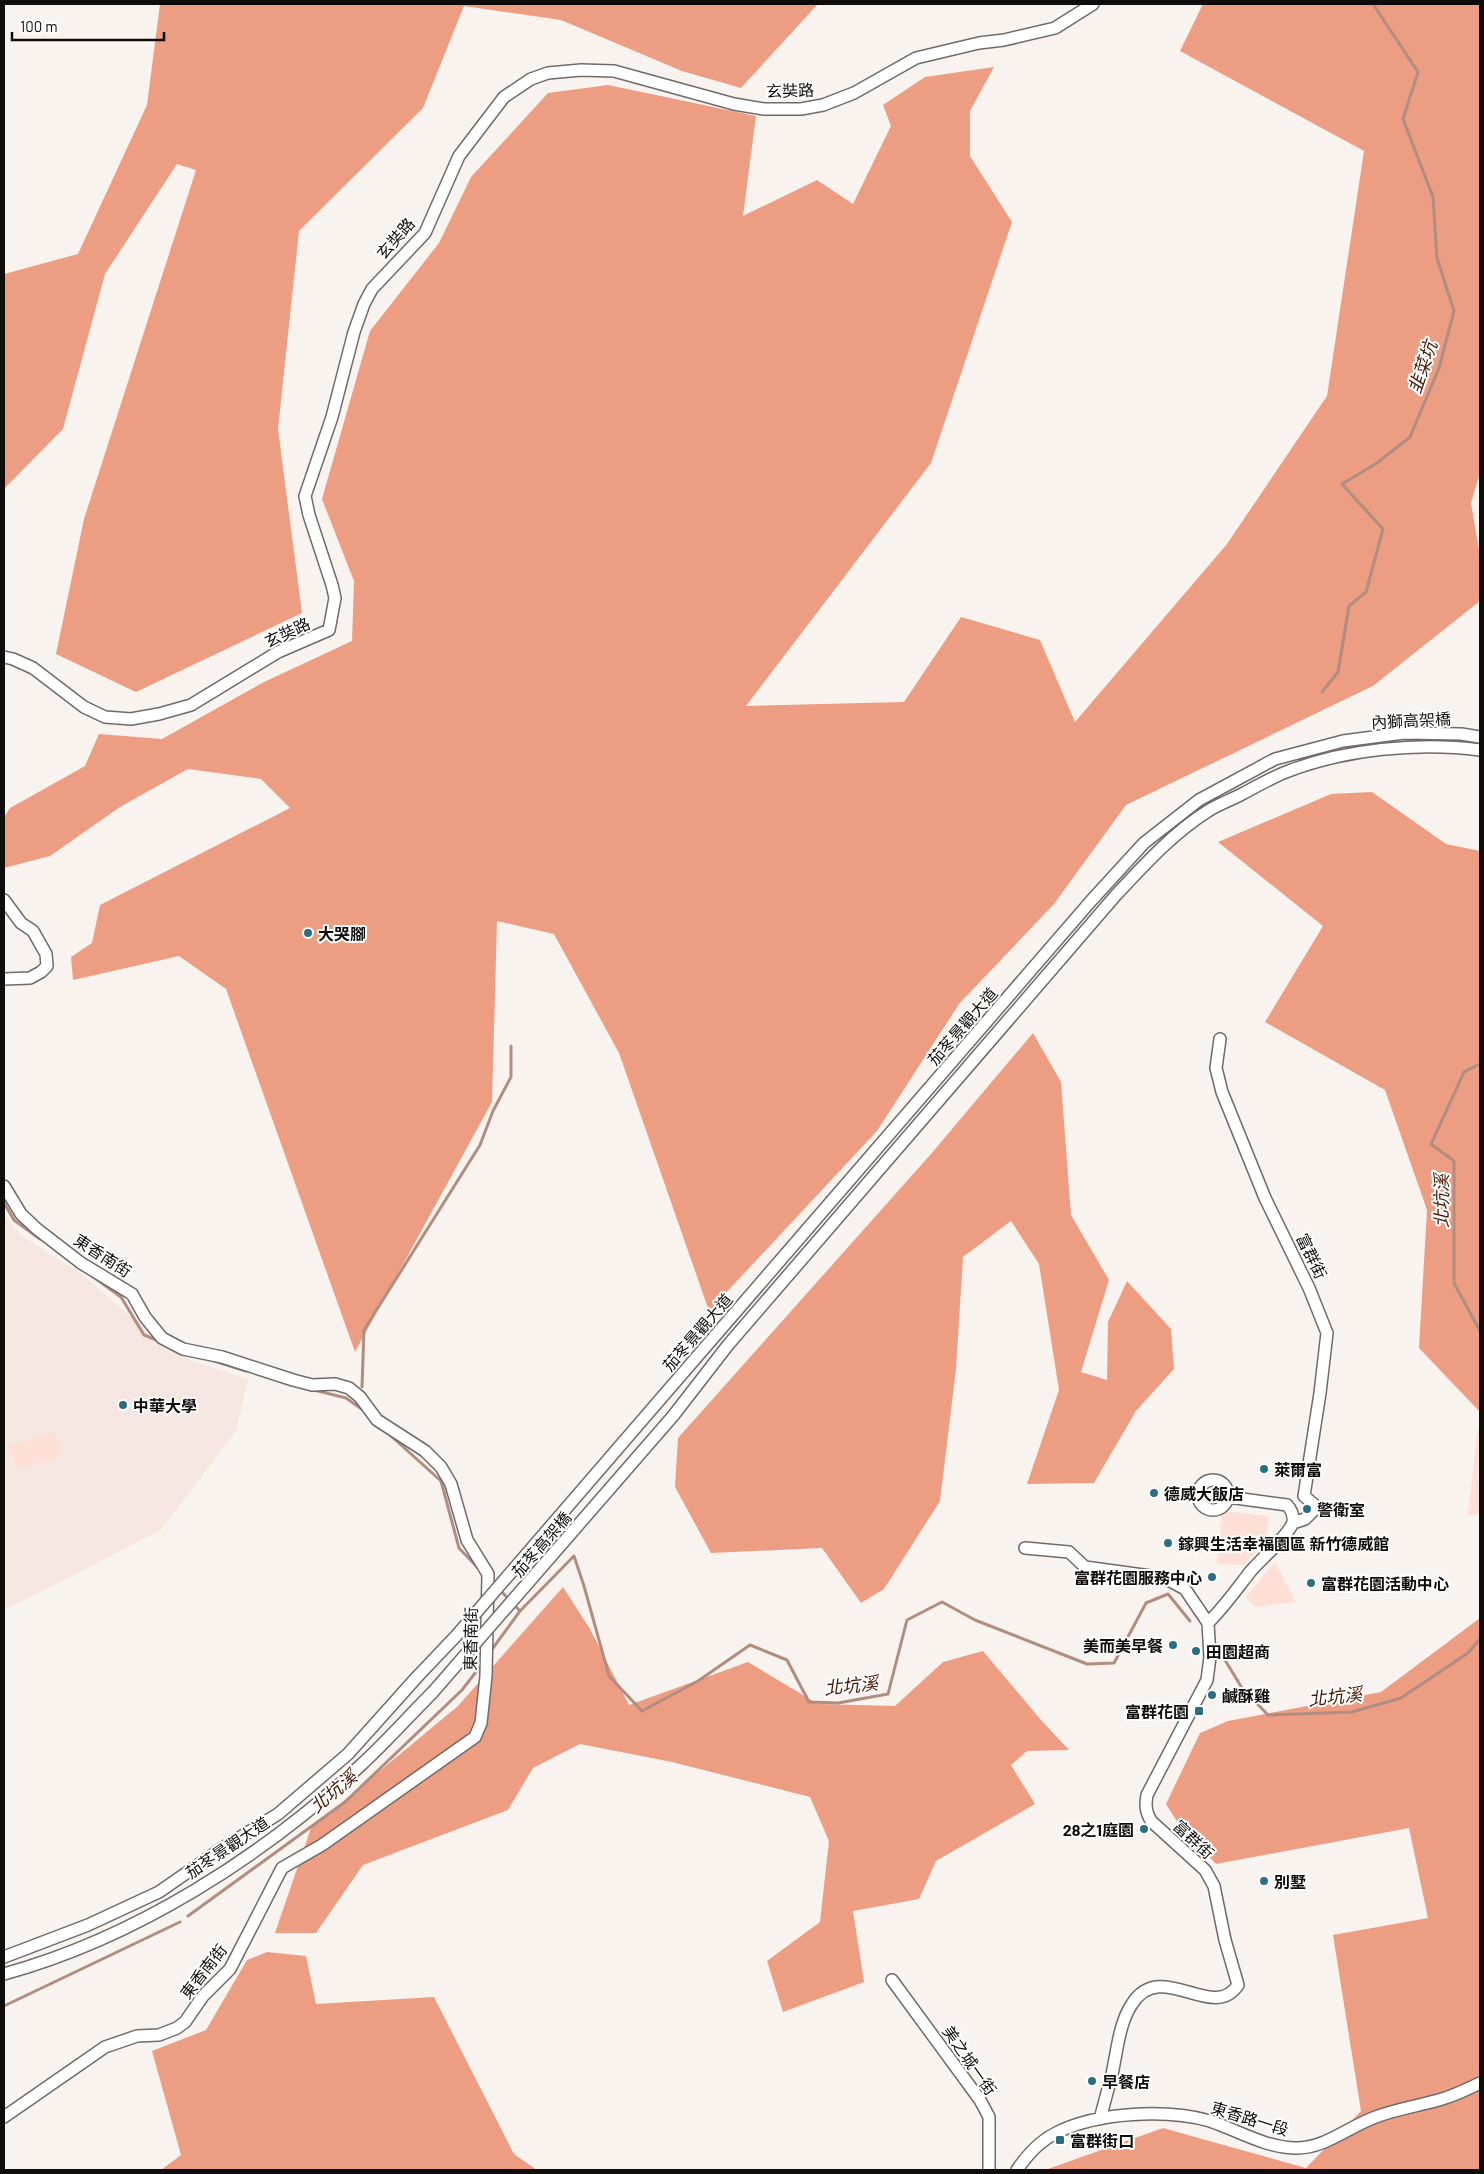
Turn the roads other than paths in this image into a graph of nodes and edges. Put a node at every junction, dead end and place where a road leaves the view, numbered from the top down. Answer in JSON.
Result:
{"nodes":[{"id":1,"x":1093,"y":4,"type":"edge"},
{"id":2,"x":4,"y":657,"type":"edge"},
{"id":3,"x":1480,"y":737,"type":"edge"},
{"id":4,"x":1343,"y":741,"type":"joint"},
{"id":5,"x":1480,"y":750,"type":"edge"},
{"id":6,"x":1346,"y":756,"type":"joint"},
{"id":7,"x":4,"y":900,"type":"edge"},
{"id":8,"x":4,"y":979,"type":"edge"},
{"id":9,"x":1220,"y":1039,"type":"dead end"},
{"id":10,"x":4,"y":1186,"type":"edge"},
{"id":11,"x":658,"y":1403,"type":"joint"},
{"id":12,"x":673,"y":1416,"type":"joint"},
{"id":13,"x":1304,"y":1496,"type":"junction"},
{"id":14,"x":1228,"y":1497,"type":"dead end"},
{"id":15,"x":1291,"y":1510,"type":"junction"},
{"id":16,"x":1292,"y":1523,"type":"junction"},
{"id":17,"x":1025,"y":1548,"type":"dead end"},
{"id":18,"x":1208,"y":1623,"type":"junction"},
{"id":19,"x":417,"y":1678,"type":"joint"},
{"id":20,"x":433,"y":1692,"type":"joint"},
{"id":21,"x":4,"y":1957,"type":"edge"},
{"id":22,"x":4,"y":1974,"type":"edge"},
{"id":23,"x":892,"y":1980,"type":"dead end"},
{"id":24,"x":1480,"y":2083,"type":"edge"},
{"id":25,"x":4,"y":2117,"type":"edge"},
{"id":26,"x":1100,"y":2119,"type":"junction"},
{"id":27,"x":989,"y":2170,"type":"edge"},
{"id":28,"x":1017,"y":2170,"type":"edge"}],
"edges":[{"from":1,"to":2,"type":"street","name":"玄奘路"},
{"from":3,"to":4,"type":"street","name":"內獅高架橋"},
{"from":4,"to":11,"type":"street","name":"茄苳景觀大道"},
{"from":5,"to":6,"type":"street","name":"內獅高架橋"},
{"from":6,"to":12,"type":"street","name":"茄苳景觀大道"},
{"from":7,"to":8,"type":"street"},
{"from":9,"to":13,"type":"street","name":"富群街"},
{"from":10,"to":25,"type":"street","name":"東香南街"},
{"from":11,"to":19,"type":"street","name":"茄苳高架橋","bridge":true},
{"from":12,"to":20,"type":"street","name":"茄苳高架橋","bridge":true},
{"from":13,"to":15,"type":"street"},
{"from":13,"to":16,"type":"street"},
{"from":14,"to":15,"type":"street"},
{"from":15,"to":16,"type":"street"},
{"from":16,"to":18,"type":"street"},
{"from":17,"to":18,"type":"street"},
{"from":18,"to":26,"type":"street","name":"富群街"},
{"from":19,"to":21,"type":"street","name":"茄苳景觀大道"},
{"from":20,"to":22,"type":"street","name":"茄苳景觀大道"},
{"from":23,"to":27,"type":"street","name":"美之城一街"},
{"from":24,"to":26,"type":"street","name":"東香路一段"},
{"from":26,"to":28,"type":"street","name":"東香路一段"}]}
